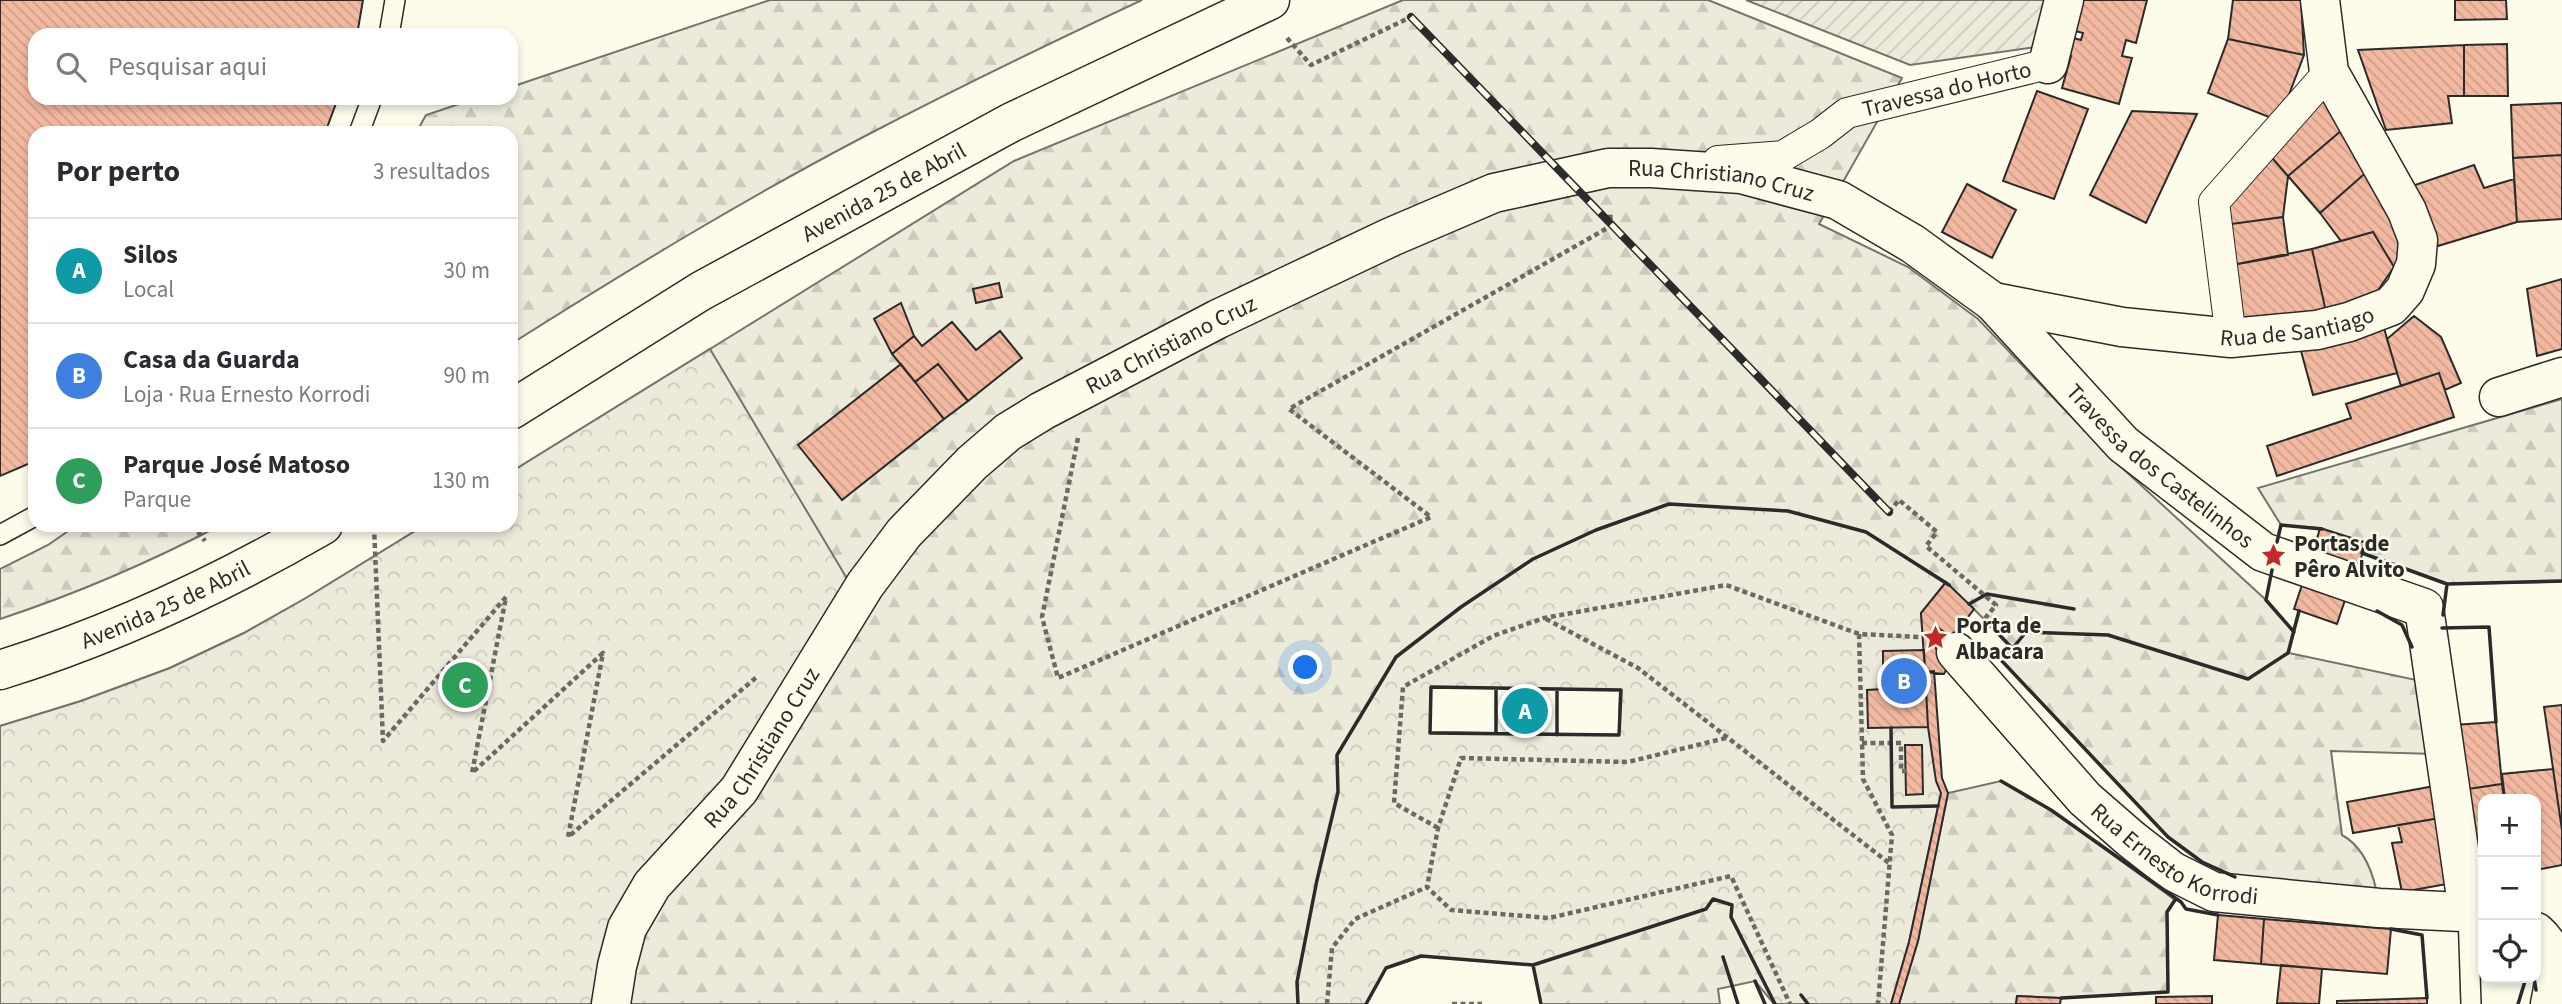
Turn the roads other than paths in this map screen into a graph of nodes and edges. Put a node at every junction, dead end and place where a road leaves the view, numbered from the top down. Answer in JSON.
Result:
{"nodes":[{"id":1,"x":395,"y":0,"type":"edge"},
{"id":2,"x":2064,"y":0,"type":"edge"},
{"id":3,"x":2320,"y":0,"type":"edge"},
{"id":4,"x":1277,"y":17,"type":"edge"},
{"id":5,"x":389,"y":28,"type":"edge"},
{"id":6,"x":2048,"y":64,"type":"joint"},
{"id":7,"x":2329,"y":72,"type":"junction"},
{"id":8,"x":369,"y":105,"type":"edge"},
{"id":9,"x":362,"y":126,"type":"edge"},
{"id":10,"x":1625,"y":168,"type":"junction"},
{"id":11,"x":1993,"y":302,"type":"junction"},
{"id":12,"x":2231,"y":338,"type":"junction"},
{"id":13,"x":2562,"y":376,"type":"edge"},
{"id":14,"x":2499,"y":397,"type":"dead end"},
{"id":15,"x":518,"y":406,"type":"edge"},
{"id":16,"x":28,"y":520,"type":"edge"},
{"id":17,"x":310,"y":532,"type":"edge"},
{"id":18,"x":0,"y":535,"type":"edge"},
{"id":19,"x":1940,"y":645,"type":"road end"},
{"id":20,"x":0,"y":670,"type":"edge"},
{"id":21,"x":2476,"y":912,"type":"edge"},
{"id":22,"x":2541,"y":936,"type":"edge"},
{"id":23,"x":2556,"y":986,"type":"edge"},
{"id":24,"x":611,"y":1004,"type":"edge"},
{"id":25,"x":2471,"y":1004,"type":"edge"}],
"edges":[{"from":1,"to":5,"type":"lane"},
{"from":2,"to":6,"type":"street","name":"Travessa do Horto"},
{"from":3,"to":7,"type":"street","name":"Rua de Santiago"},
{"from":4,"to":15,"type":"street","name":"Avenida 25 de Abril"},
{"from":6,"to":10,"type":"street","name":"Travessa do Horto"},
{"from":7,"to":12,"type":"street"},
{"from":7,"to":12,"type":"street","name":"Rua de Santiago"},
{"from":8,"to":9,"type":"lane"},
{"from":10,"to":11,"type":"street","name":"Rua Christiano Cruz"},
{"from":10,"to":24,"type":"street","name":"Rua Christiano Cruz"},
{"from":11,"to":12,"type":"street","name":"Rua de Santiago"},
{"from":11,"to":21,"type":"street","name":"Travessa dos Castelinhos"},
{"from":13,"to":14,"type":"street"},
{"from":16,"to":18,"type":"lane"},
{"from":17,"to":20,"type":"street","name":"Avenida 25 de Abril"},
{"from":19,"to":21,"type":"street","name":"Rua Ernesto Korrodi"},
{"from":21,"to":25,"type":"lane"},
{"from":22,"to":23,"type":"street"}]}
